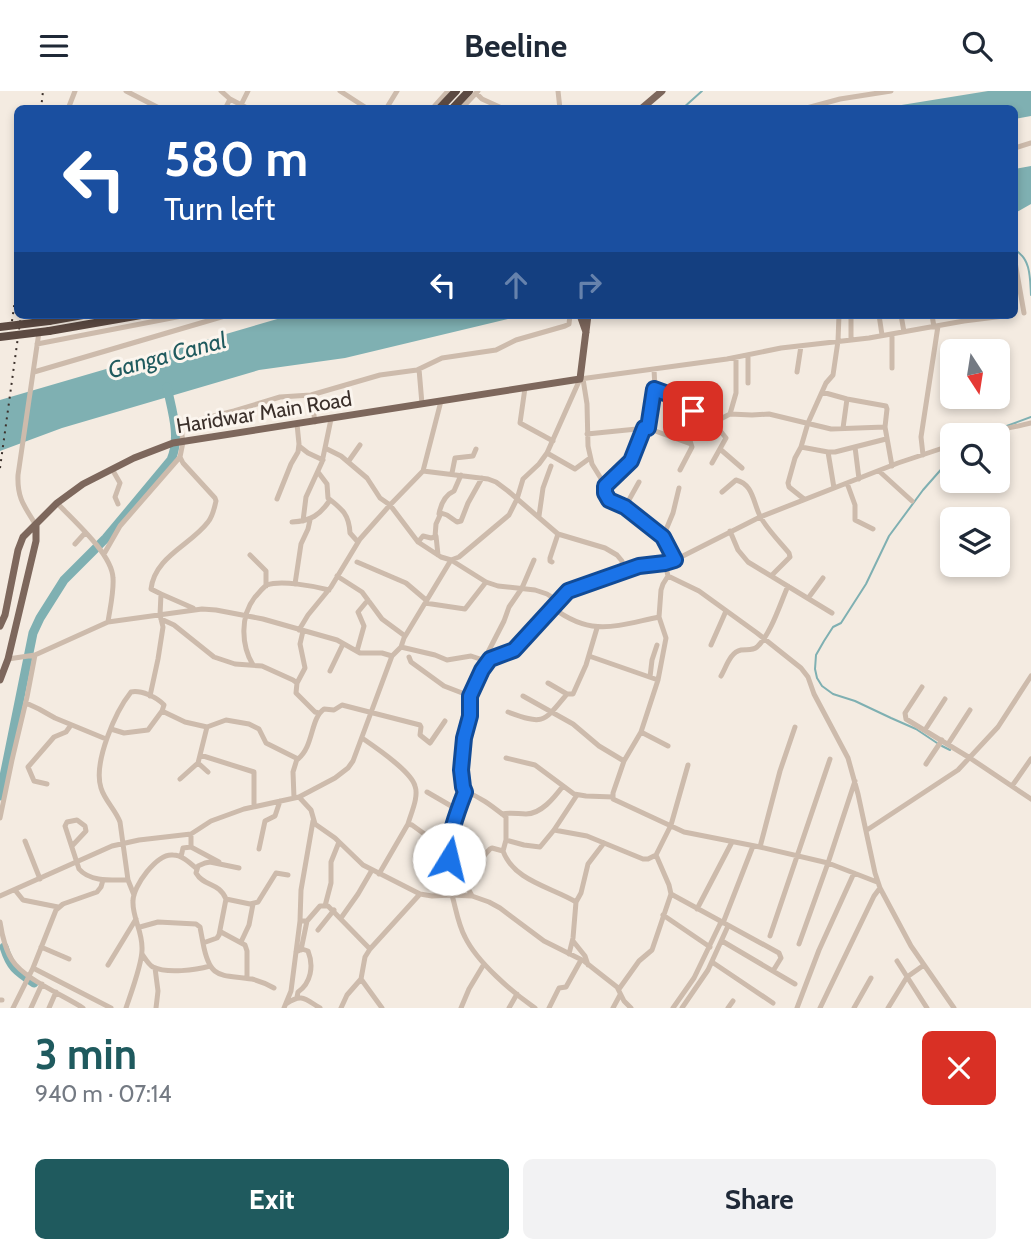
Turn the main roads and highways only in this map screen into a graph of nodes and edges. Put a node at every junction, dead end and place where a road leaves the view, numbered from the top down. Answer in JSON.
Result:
{"nodes":[{"id":1,"x":456,"y":91,"type":"edge"},
{"id":2,"x":662,"y":91,"type":"edge"},
{"id":3,"x":474,"y":92,"type":"edge"},
{"id":4,"x":443,"y":105,"type":"edge"},
{"id":5,"x":457,"y":105,"type":"edge"},
{"id":6,"x":646,"y":105,"type":"edge"},
{"id":7,"x":40,"y":319,"type":"edge"},
{"id":8,"x":121,"y":319,"type":"edge"},
{"id":9,"x":581,"y":319,"type":"edge"},
{"id":10,"x":588,"y":319,"type":"edge"},
{"id":11,"x":0,"y":327,"type":"edge"},
{"id":12,"x":586,"y":332,"type":"junction"},
{"id":13,"x":0,"y":337,"type":"edge"},
{"id":14,"x":36,"y":525,"type":"junction"},
{"id":15,"x":0,"y":626,"type":"edge"},
{"id":16,"x":0,"y":680,"type":"edge"}],
"edges":[{"from":1,"to":4,"type":"highway"},
{"from":2,"to":6,"type":"main road"},
{"from":3,"to":5,"type":"highway"},
{"from":7,"to":11,"type":"highway","bridge":true},
{"from":8,"to":13,"type":"highway","bridge":true},
{"from":9,"to":12,"type":"main road"},
{"from":10,"to":12,"type":"main road"},
{"from":12,"to":14,"type":"main road","name":"Haridwar Main Road"},
{"from":14,"to":15,"type":"main road","name":"Haridwar Main Road"},
{"from":14,"to":16,"type":"main road"}]}
